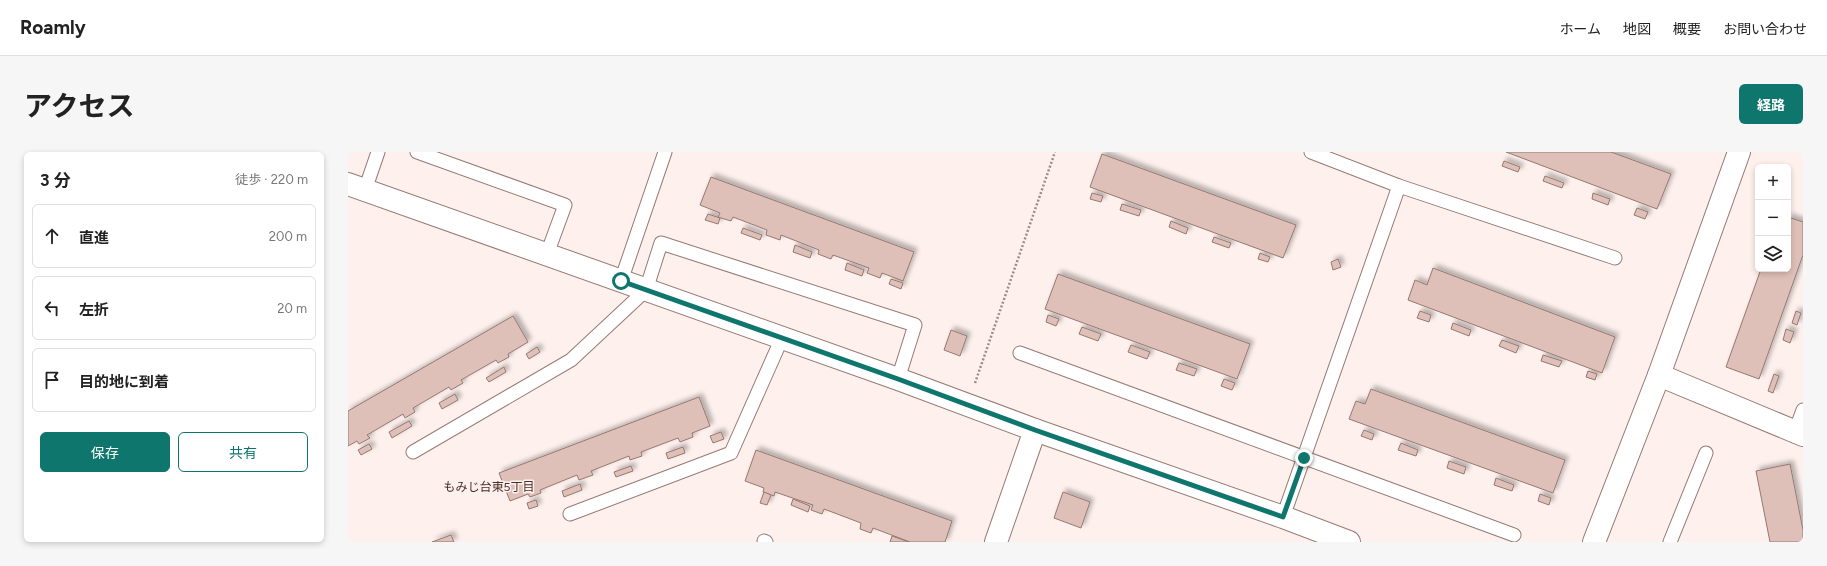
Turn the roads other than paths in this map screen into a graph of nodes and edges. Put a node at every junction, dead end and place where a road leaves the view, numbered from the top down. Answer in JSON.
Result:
{"nodes":[{"id":1,"x":378,"y":152,"type":"edge"},
{"id":2,"x":418,"y":152,"type":"edge"},
{"id":3,"x":665,"y":152,"type":"edge"},
{"id":4,"x":1311,"y":152,"type":"edge"},
{"id":5,"x":1739,"y":152,"type":"edge"},
{"id":6,"x":1399,"y":186,"type":"junction"},
{"id":7,"x":356,"y":187,"type":"edge"},
{"id":8,"x":547,"y":254,"type":"junction"},
{"id":9,"x":1615,"y":258,"type":"dead end"},
{"id":10,"x":621,"y":281,"type":"junction"},
{"id":11,"x":646,"y":290,"type":"junction"},
{"id":12,"x":782,"y":338,"type":"junction"},
{"id":13,"x":1020,"y":353,"type":"dead end"},
{"id":14,"x":1659,"y":375,"type":"junction"},
{"id":15,"x":898,"y":379,"type":"junction"},
{"id":16,"x":1803,"y":410,"type":"edge"},
{"id":17,"x":1035,"y":430,"type":"junction"},
{"id":18,"x":1799,"y":434,"type":"edge"},
{"id":19,"x":413,"y":452,"type":"dead end"},
{"id":20,"x":1706,"y":453,"type":"dead end"},
{"id":21,"x":1304,"y":458,"type":"junction"},
{"id":22,"x":570,"y":514,"type":"dead end"},
{"id":23,"x":1283,"y":517,"type":"junction"},
{"id":24,"x":1514,"y":535,"type":"dead end"},
{"id":25,"x":996,"y":542,"type":"edge"},
{"id":26,"x":1349,"y":542,"type":"edge"},
{"id":27,"x":1594,"y":542,"type":"edge"},
{"id":28,"x":1670,"y":542,"type":"edge"}],
"edges":[{"from":1,"to":7,"type":"lane"},
{"from":2,"to":8,"type":"lane"},
{"from":3,"to":10,"type":"lane"},
{"from":4,"to":6,"type":"lane"},
{"from":5,"to":14,"type":"street"},
{"from":6,"to":9,"type":"lane"},
{"from":6,"to":21,"type":"lane"},
{"from":7,"to":8,"type":"street"},
{"from":8,"to":10,"type":"street"},
{"from":10,"to":11,"type":"street"},
{"from":11,"to":12,"type":"street"},
{"from":11,"to":15,"type":"lane"},
{"from":11,"to":19,"type":"lane"},
{"from":12,"to":15,"type":"street"},
{"from":12,"to":22,"type":"lane"},
{"from":13,"to":21,"type":"lane"},
{"from":14,"to":18,"type":"street"},
{"from":14,"to":27,"type":"street"},
{"from":15,"to":17,"type":"street"},
{"from":16,"to":18,"type":"lane"},
{"from":17,"to":23,"type":"street"},
{"from":17,"to":25,"type":"street"},
{"from":20,"to":28,"type":"lane"},
{"from":21,"to":23,"type":"lane"},
{"from":21,"to":24,"type":"lane"},
{"from":23,"to":26,"type":"street"}]}
